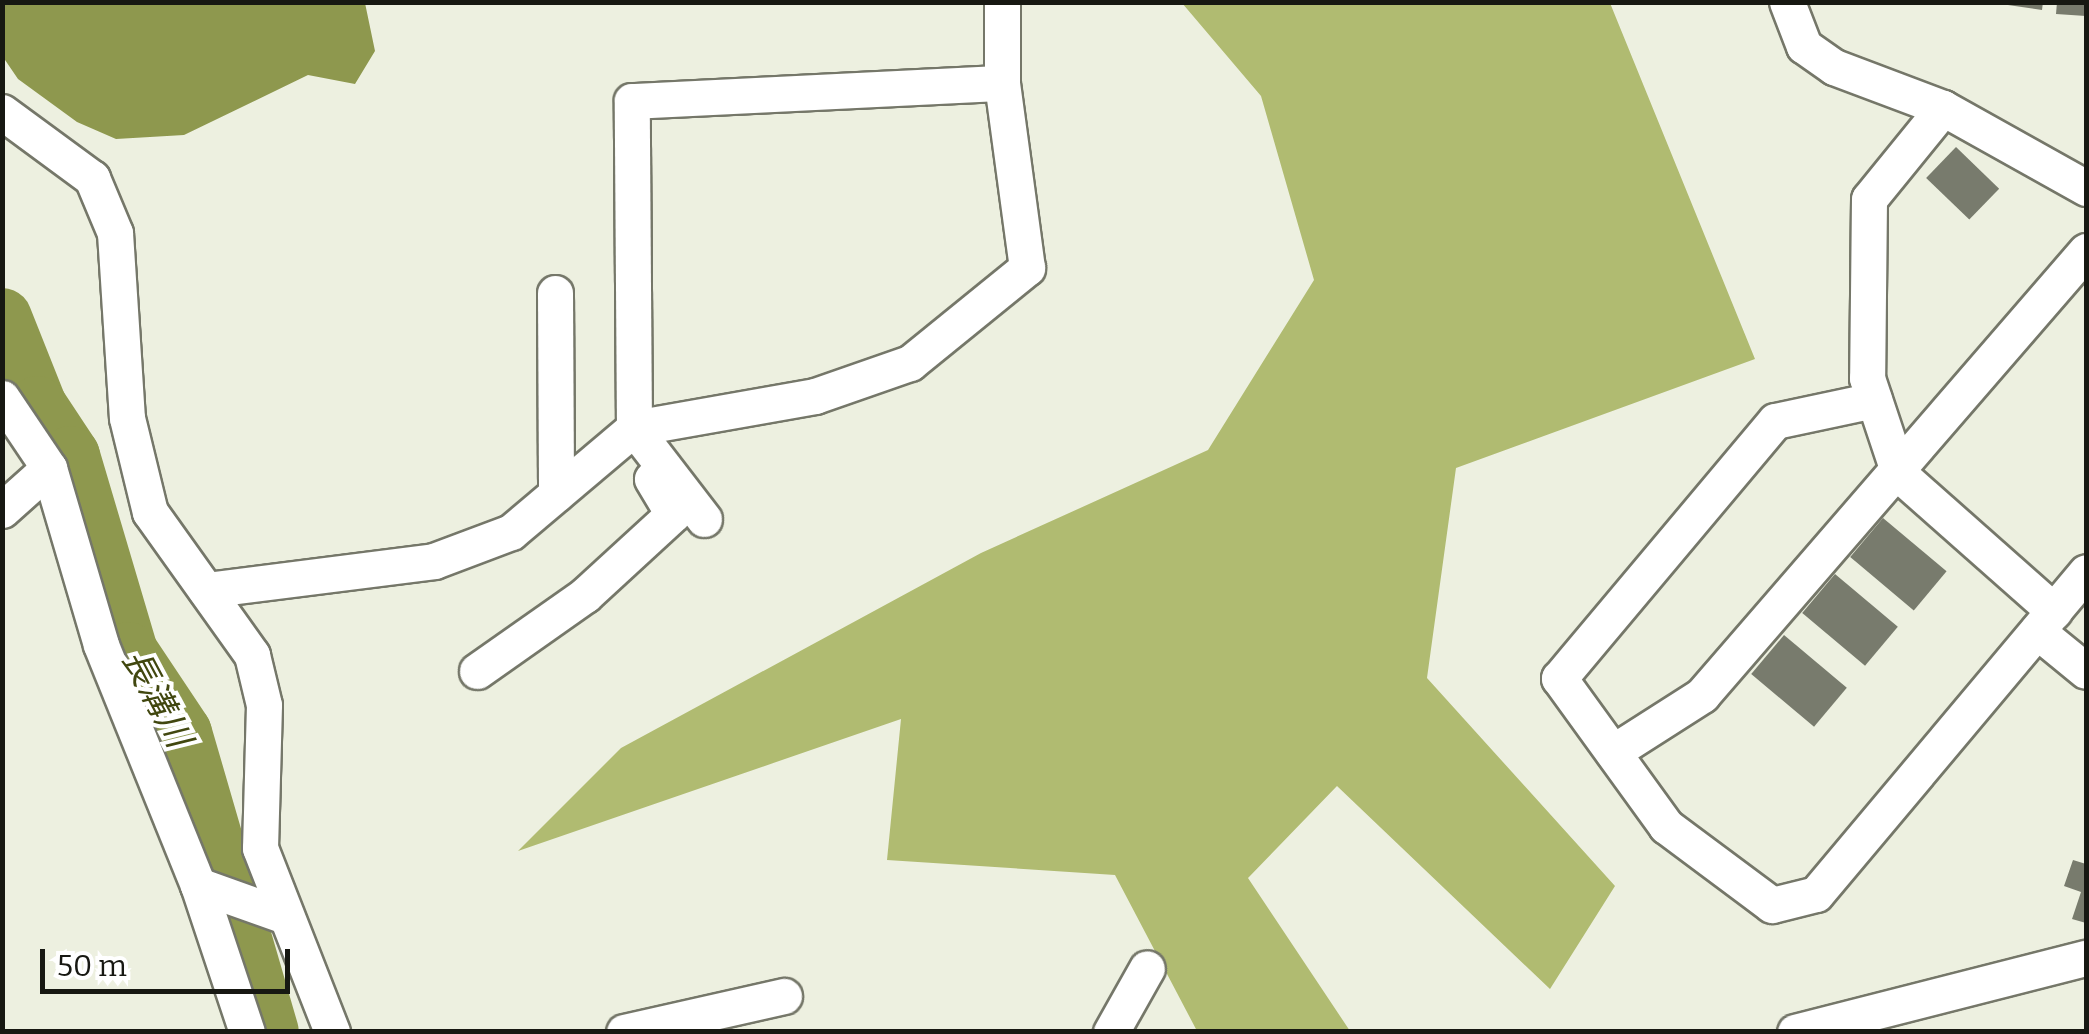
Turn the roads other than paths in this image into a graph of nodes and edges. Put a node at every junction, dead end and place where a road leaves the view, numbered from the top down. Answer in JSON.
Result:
{"nodes":[{"id":1,"x":1002,"y":2,"type":"edge"},
{"id":2,"x":1787,"y":2,"type":"edge"},
{"id":3,"x":1002,"y":83,"type":"junction"},
{"id":4,"x":1943,"y":108,"type":"junction"},
{"id":5,"x":2,"y":112,"type":"edge"},
{"id":6,"x":2086,"y":188,"type":"edge"},
{"id":7,"x":2086,"y":251,"type":"edge"},
{"id":8,"x":555,"y":293,"type":"dead end"},
{"id":9,"x":2,"y":398,"type":"edge"},
{"id":10,"x":1874,"y":400,"type":"junction"},
{"id":11,"x":630,"y":432,"type":"junction"},
{"id":12,"x":49,"y":468,"type":"junction"},
{"id":13,"x":1898,"y":474,"type":"junction"},
{"id":14,"x":556,"y":494,"type":"junction"},
{"id":15,"x":2,"y":510,"type":"edge"},
{"id":16,"x":704,"y":519,"type":"dead end"},
{"id":17,"x":2086,"y":572,"type":"edge"},
{"id":18,"x":206,"y":590,"type":"junction"},
{"id":19,"x":2045,"y":621,"type":"junction"},
{"id":20,"x":477,"y":671,"type":"dead end"},
{"id":21,"x":2086,"y":671,"type":"edge"},
{"id":22,"x":1613,"y":752,"type":"junction"},
{"id":23,"x":198,"y":886,"type":"junction"},
{"id":24,"x":285,"y":916,"type":"junction"},
{"id":25,"x":2086,"y":958,"type":"edge"},
{"id":26,"x":1147,"y":968,"type":"dead end"},
{"id":27,"x":784,"y":996,"type":"dead end"},
{"id":28,"x":248,"y":1032,"type":"edge"},
{"id":29,"x":332,"y":1032,"type":"edge"},
{"id":30,"x":624,"y":1032,"type":"edge"},
{"id":31,"x":1111,"y":1032,"type":"edge"},
{"id":32,"x":1795,"y":1032,"type":"edge"}],
"edges":[{"from":1,"to":3,"type":"street"},
{"from":2,"to":4,"type":"street"},
{"from":3,"to":11,"type":"street"},
{"from":3,"to":11,"type":"street"},
{"from":4,"to":6,"type":"street"},
{"from":4,"to":10,"type":"street"},
{"from":5,"to":18,"type":"street"},
{"from":7,"to":13,"type":"street"},
{"from":8,"to":14,"type":"street"},
{"from":9,"to":12,"type":"street"},
{"from":10,"to":13,"type":"street"},
{"from":10,"to":22,"type":"street"},
{"from":11,"to":14,"type":"street"},
{"from":11,"to":16,"type":"street"},
{"from":11,"to":20,"type":"street"},
{"from":12,"to":15,"type":"street"},
{"from":12,"to":23,"type":"street"},
{"from":13,"to":19,"type":"street"},
{"from":13,"to":22,"type":"street"},
{"from":14,"to":18,"type":"street"},
{"from":17,"to":19,"type":"street"},
{"from":18,"to":24,"type":"street"},
{"from":19,"to":21,"type":"street"},
{"from":19,"to":22,"type":"street"},
{"from":23,"to":24,"type":"street"},
{"from":23,"to":28,"type":"street"},
{"from":24,"to":29,"type":"street"},
{"from":25,"to":32,"type":"street"},
{"from":26,"to":31,"type":"street"},
{"from":27,"to":30,"type":"street"}]}
